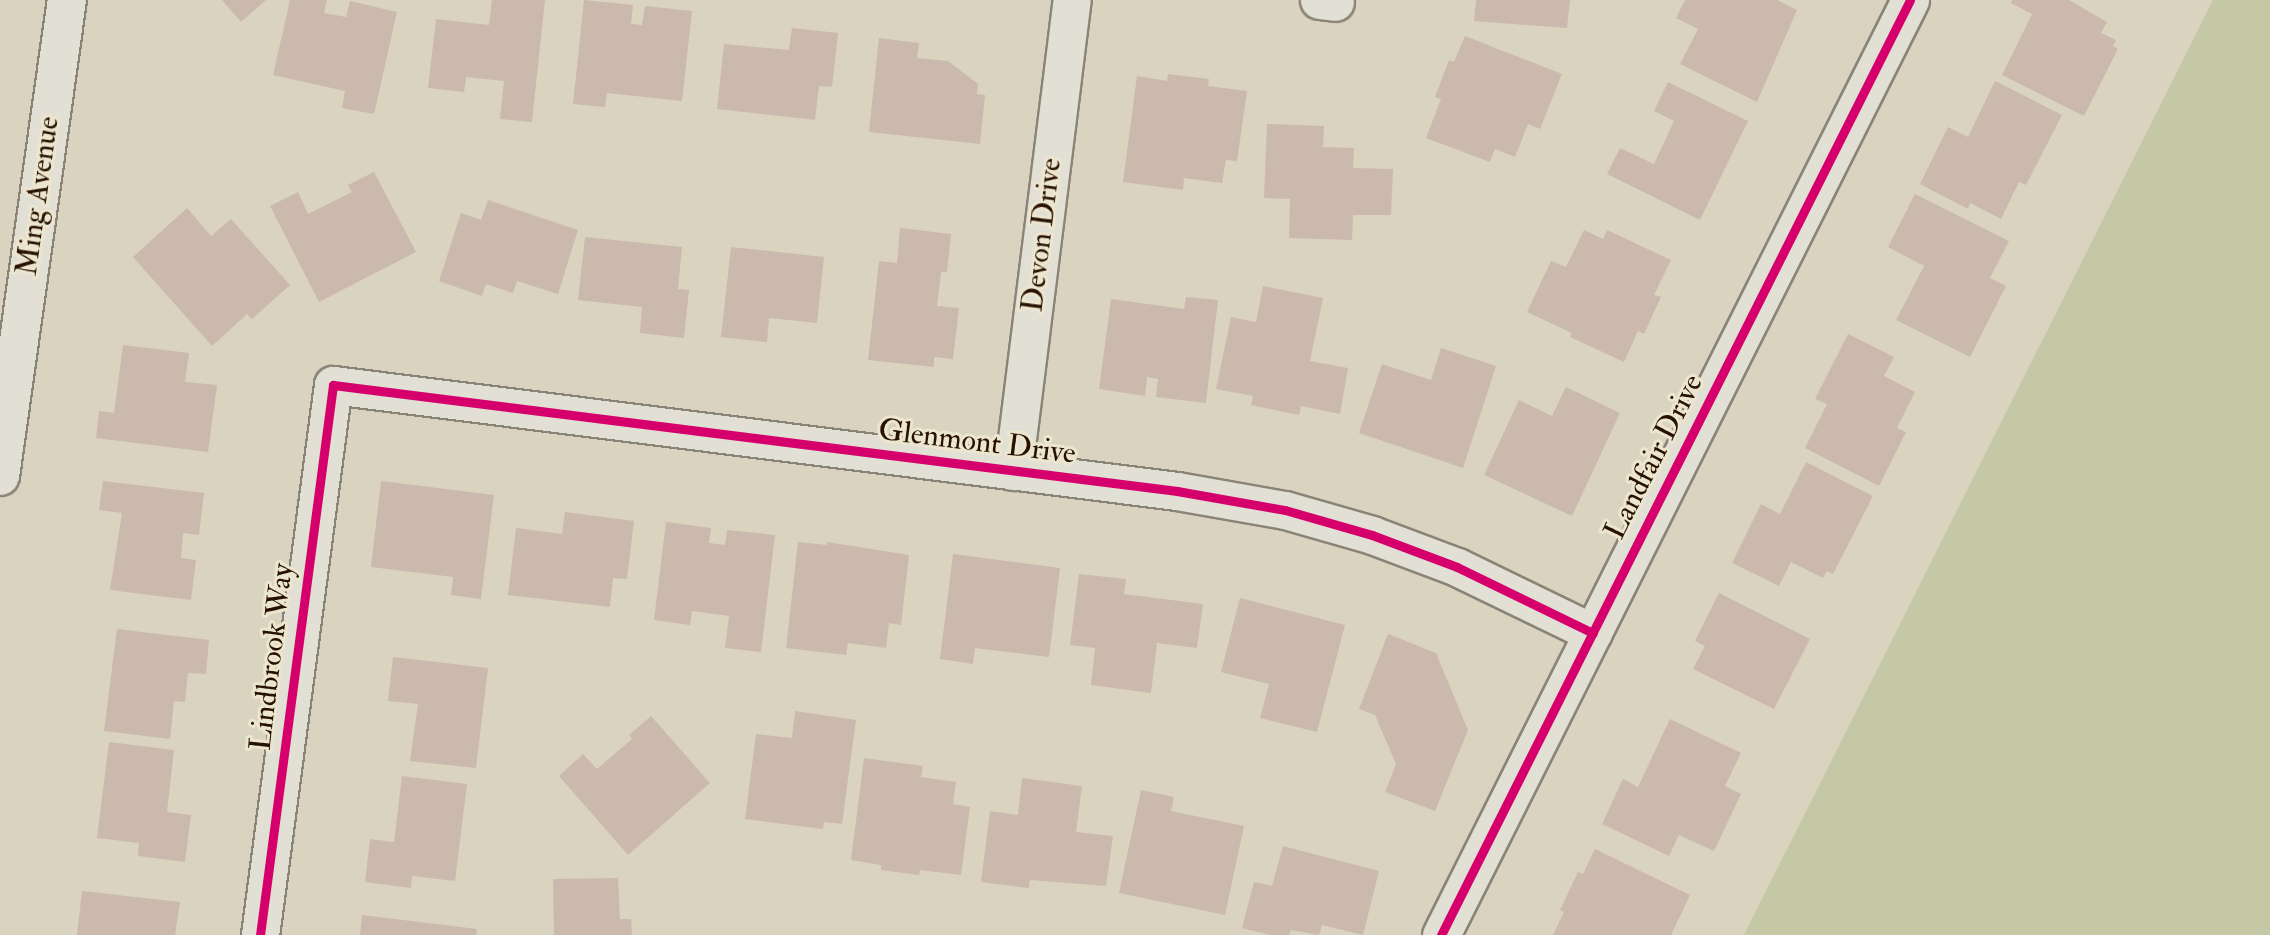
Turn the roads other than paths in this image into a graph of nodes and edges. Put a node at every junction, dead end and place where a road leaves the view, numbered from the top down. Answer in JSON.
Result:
{"nodes":[{"id":1,"x":62,"y":0,"type":"edge"},
{"id":2,"x":1072,"y":0,"type":"edge"},
{"id":3,"x":1910,"y":0,"type":"edge"},
{"id":4,"x":333,"y":386,"type":"joint"},
{"id":5,"x":1013,"y":471,"type":"junction"},
{"id":6,"x":0,"y":476,"type":"edge"},
{"id":7,"x":1593,"y":633,"type":"junction"},
{"id":8,"x":260,"y":935,"type":"edge"},
{"id":9,"x":1441,"y":935,"type":"edge"}],
"edges":[{"from":1,"to":6,"type":"main road","name":"Ming Avenue"},
{"from":2,"to":5,"type":"street","name":"Devon Drive"},
{"from":3,"to":7,"type":"street","name":"Landfair Drive"},
{"from":4,"to":5,"type":"street","name":"Glenmont Drive"},
{"from":4,"to":8,"type":"street","name":"Lindbrook Way"},
{"from":5,"to":7,"type":"street","name":"Glenmont Drive"},
{"from":7,"to":9,"type":"street","name":"Landfair Drive"}]}
